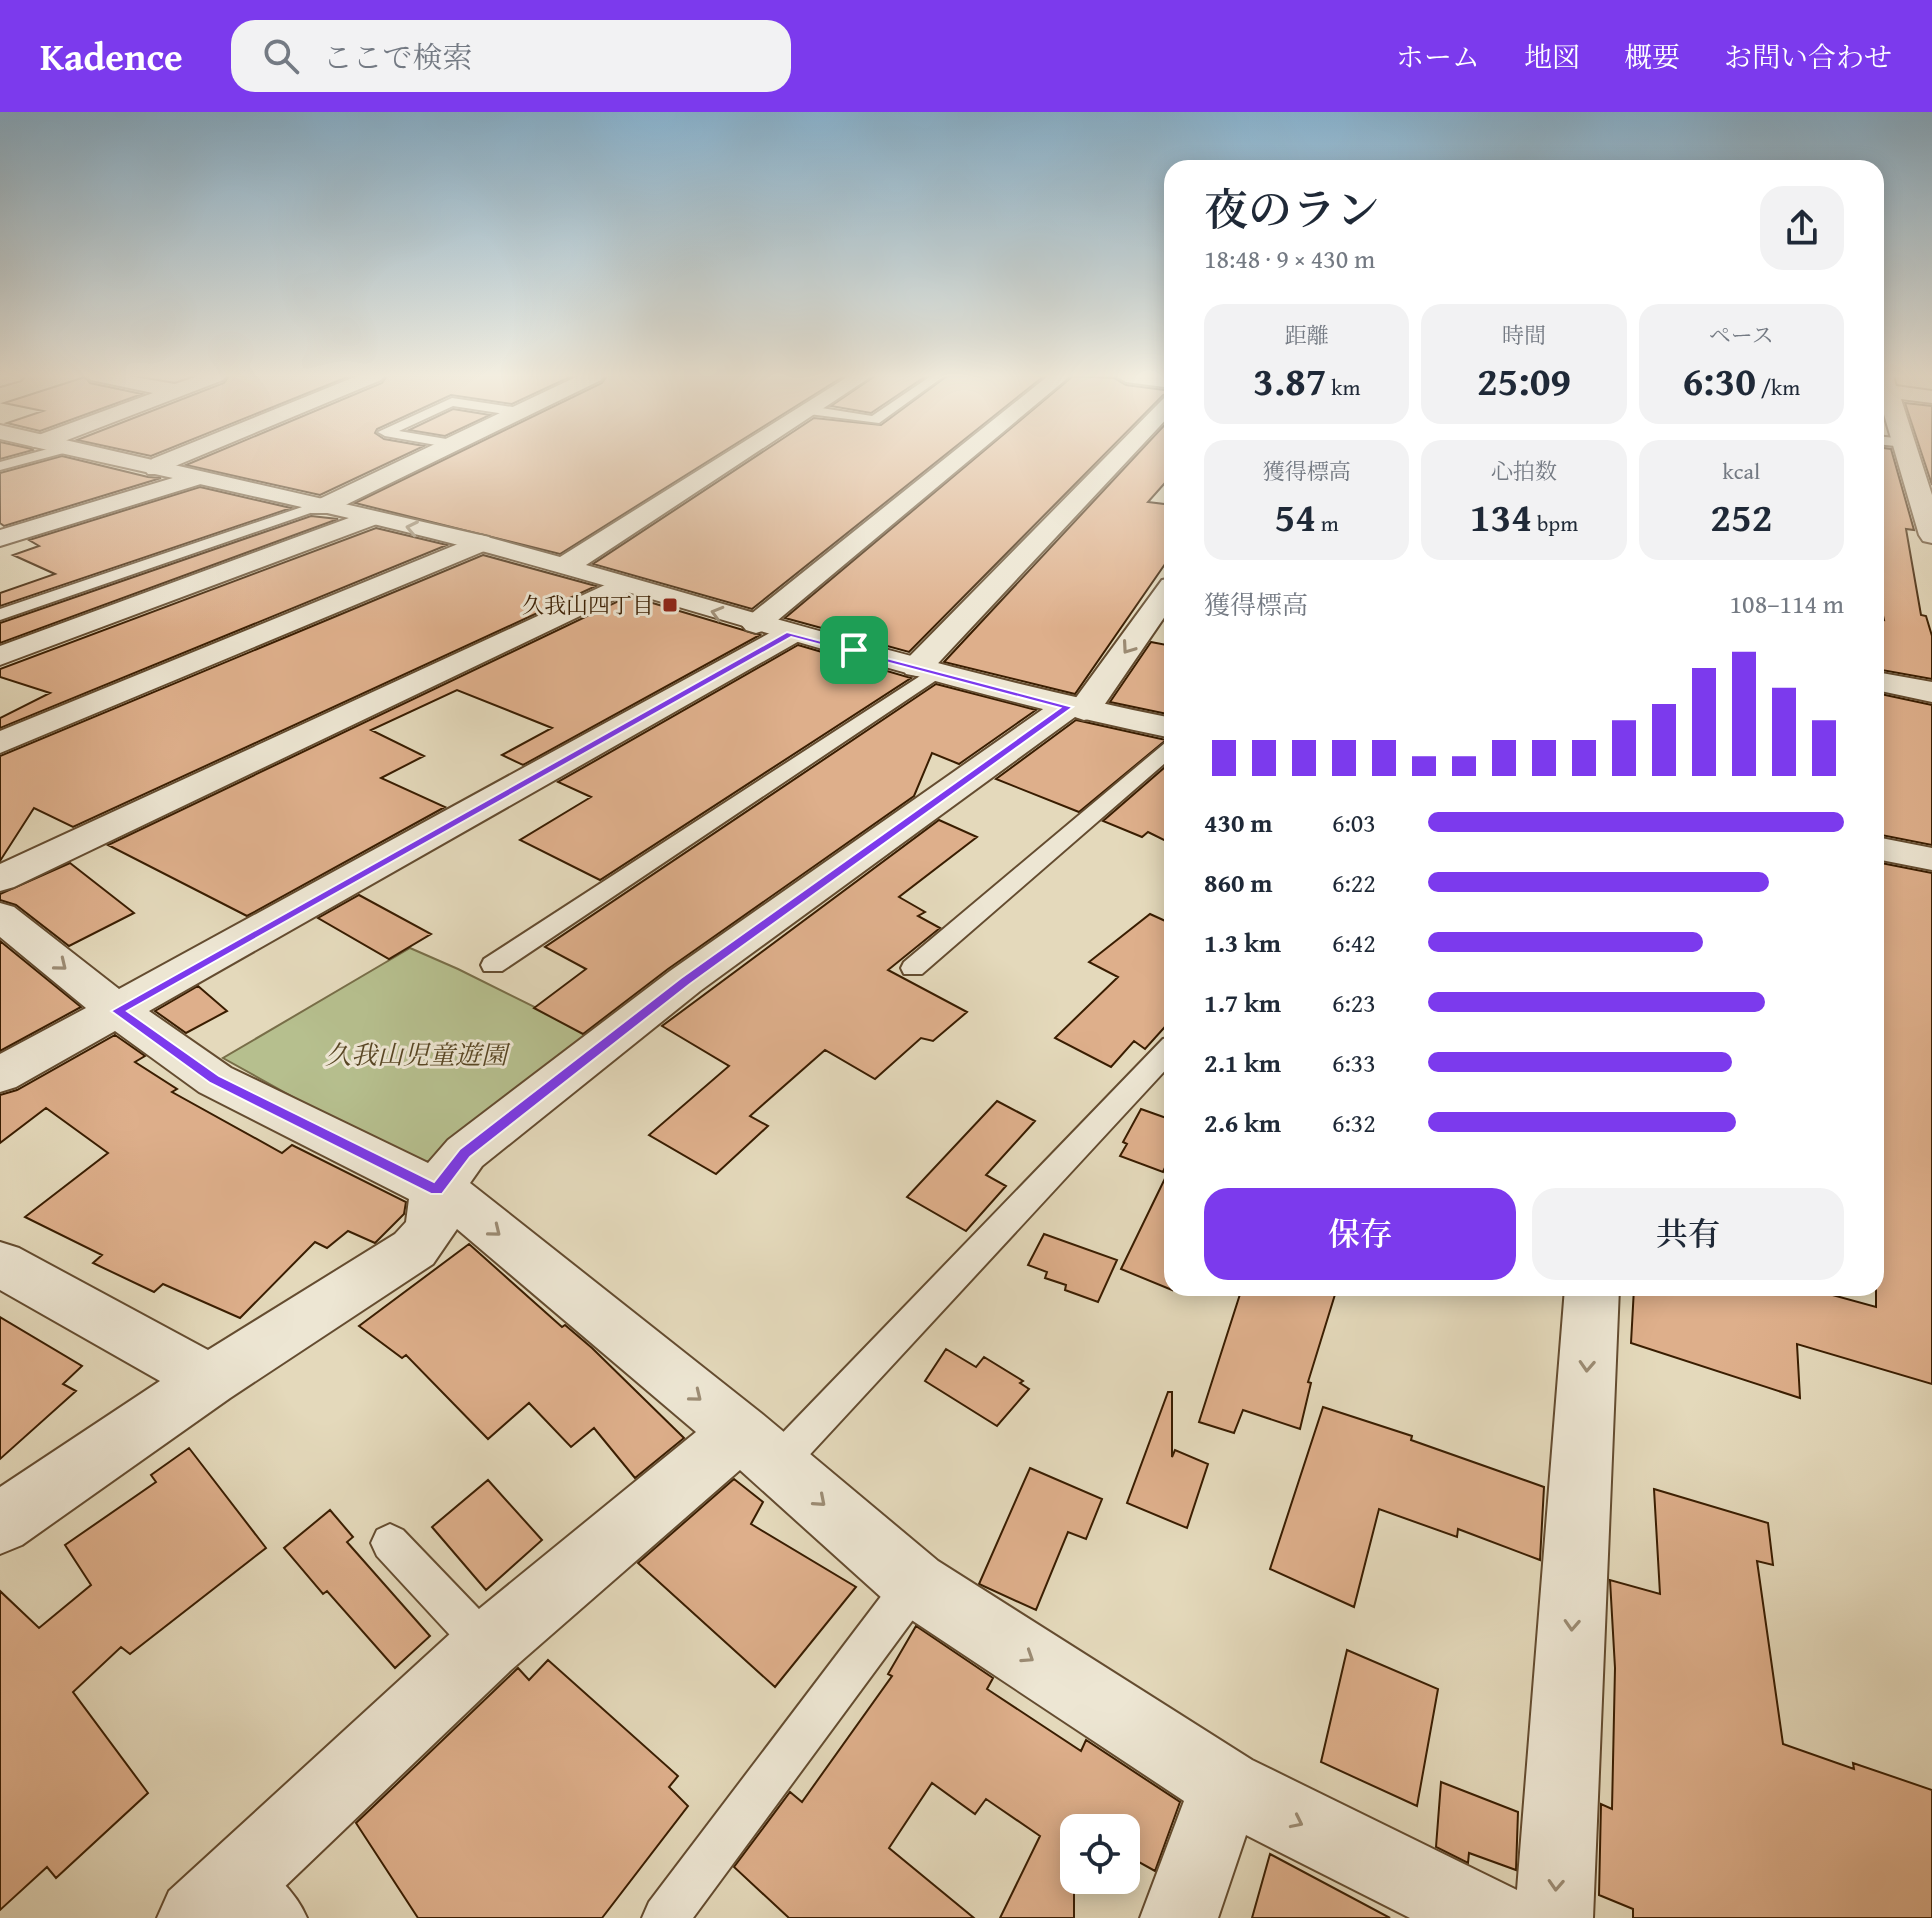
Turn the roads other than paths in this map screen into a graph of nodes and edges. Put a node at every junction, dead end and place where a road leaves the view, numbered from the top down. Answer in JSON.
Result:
{"nodes":[{"id":1,"x":21,"y":460,"type":"edge"},
{"id":2,"x":119,"y":460,"type":"edge"},
{"id":3,"x":169,"y":460,"type":"edge"},
{"id":4,"x":418,"y":460,"type":"edge"},
{"id":5,"x":730,"y":460,"type":"edge"},
{"id":6,"x":964,"y":460,"type":"edge"},
{"id":7,"x":1118,"y":460,"type":"edge"},
{"id":8,"x":1913,"y":460,"type":"edge"},
{"id":9,"x":0,"y":466,"type":"edge"},
{"id":10,"x":156,"y":469,"type":"junction"},
{"id":11,"x":1889,"y":477,"type":"dead end"},
{"id":12,"x":196,"y":478,"type":"junction"},
{"id":13,"x":1923,"y":482,"type":"edge"},
{"id":14,"x":317,"y":507,"type":"junction"},
{"id":15,"x":368,"y":519,"type":"junction"},
{"id":16,"x":1932,"y":535,"type":"edge"},
{"id":17,"x":0,"y":538,"type":"edge"},
{"id":18,"x":480,"y":543,"type":"junction"},
{"id":19,"x":565,"y":566,"type":"junction"},
{"id":20,"x":620,"y":586,"type":"junction"},
{"id":21,"x":1164,"y":596,"type":"edge"},
{"id":22,"x":0,"y":615,"type":"edge"},
{"id":23,"x":773,"y":629,"type":"junction"},
{"id":24,"x":0,"y":656,"type":"edge"},
{"id":25,"x":926,"y":670,"type":"junction"},
{"id":26,"x":1884,"y":683,"type":"edge"},
{"id":27,"x":1932,"y":692,"type":"edge"},
{"id":28,"x":1076,"y":708,"type":"junction"},
{"id":29,"x":1164,"y":726,"type":"edge"},
{"id":30,"x":0,"y":743,"type":"edge"},
{"id":31,"x":1164,"y":754,"type":"edge"},
{"id":32,"x":1884,"y":850,"type":"edge"},
{"id":33,"x":1932,"y":859,"type":"edge"},
{"id":34,"x":0,"y":879,"type":"edge"},
{"id":35,"x":0,"y":916,"type":"edge"},
{"id":36,"x":493,"y":965,"type":"dead end"},
{"id":37,"x":913,"y":968,"type":"dead end"},
{"id":38,"x":118,"y":1011,"type":"junction"},
{"id":39,"x":1164,"y":1054,"type":"edge"},
{"id":40,"x":0,"y":1075,"type":"edge"},
{"id":41,"x":436,"y":1190,"type":"junction"},
{"id":42,"x":0,"y":1264,"type":"edge"},
{"id":43,"x":1592,"y":1296,"type":"edge"},
{"id":44,"x":210,"y":1380,"type":"junction"},
{"id":45,"x":758,"y":1448,"type":"junction"},
{"id":46,"x":0,"y":1523,"type":"edge"},
{"id":47,"x":390,"y":1543,"type":"dead end"},
{"id":48,"x":915,"y":1584,"type":"junction"},
{"id":49,"x":487,"y":1646,"type":"junction"},
{"id":50,"x":1226,"y":1786,"type":"junction"},
{"id":51,"x":241,"y":1904,"type":"edge"},
{"id":52,"x":665,"y":1918,"type":"edge"},
{"id":53,"x":1179,"y":1918,"type":"edge"},
{"id":54,"x":1491,"y":1918,"type":"edge"},
{"id":55,"x":1554,"y":1918,"type":"edge"}],
"edges":[{"from":1,"to":9,"type":"lane"},
{"from":2,"to":10,"type":"street"},
{"from":3,"to":10,"type":"street"},
{"from":4,"to":14,"type":"street"},
{"from":5,"to":19,"type":"street"},
{"from":6,"to":23,"type":"street"},
{"from":7,"to":25,"type":"street"},
{"from":8,"to":13,"type":"street"},
{"from":10,"to":12,"type":"street"},
{"from":11,"to":13,"type":"street"},
{"from":12,"to":14,"type":"street"},
{"from":12,"to":17,"type":"street"},
{"from":13,"to":16,"type":"street"},
{"from":14,"to":15,"type":"street"},
{"from":14,"to":22,"type":"lane"},
{"from":18,"to":15,"type":"street","one_way":true},
{"from":15,"to":24,"type":"street"},
{"from":18,"to":19,"type":"street"},
{"from":18,"to":30,"type":"street"},
{"from":19,"to":20,"type":"street"},
{"from":23,"to":20,"type":"street","one_way":true},
{"from":20,"to":34,"type":"street"},
{"from":21,"to":28,"type":"street","one_way":true},
{"from":23,"to":25,"type":"street"},
{"from":23,"to":38,"type":"street"},
{"from":25,"to":28,"type":"street"},
{"from":25,"to":36,"type":"lane"},
{"from":26,"to":27,"type":"street"},
{"from":28,"to":29,"type":"street"},
{"from":28,"to":41,"type":"street"},
{"from":31,"to":37,"type":"lane"},
{"from":32,"to":33,"type":"street"},
{"from":35,"to":38,"type":"street","one_way":true},
{"from":38,"to":40,"type":"street"},
{"from":38,"to":41,"type":"street"},
{"from":39,"to":45,"type":"lane"},
{"from":41,"to":44,"type":"street"},
{"from":41,"to":45,"type":"street","one_way":true},
{"from":42,"to":44,"type":"street"},
{"from":43,"to":55,"type":"street","one_way":true},
{"from":44,"to":46,"type":"street"},
{"from":45,"to":48,"type":"street","one_way":true},
{"from":45,"to":49,"type":"street"},
{"from":47,"to":49,"type":"lane"},
{"from":48,"to":50,"type":"street","one_way":true},
{"from":48,"to":52,"type":"lane"},
{"from":49,"to":51,"type":"street"},
{"from":50,"to":53,"type":"street"},
{"from":50,"to":54,"type":"street","one_way":true}]}
